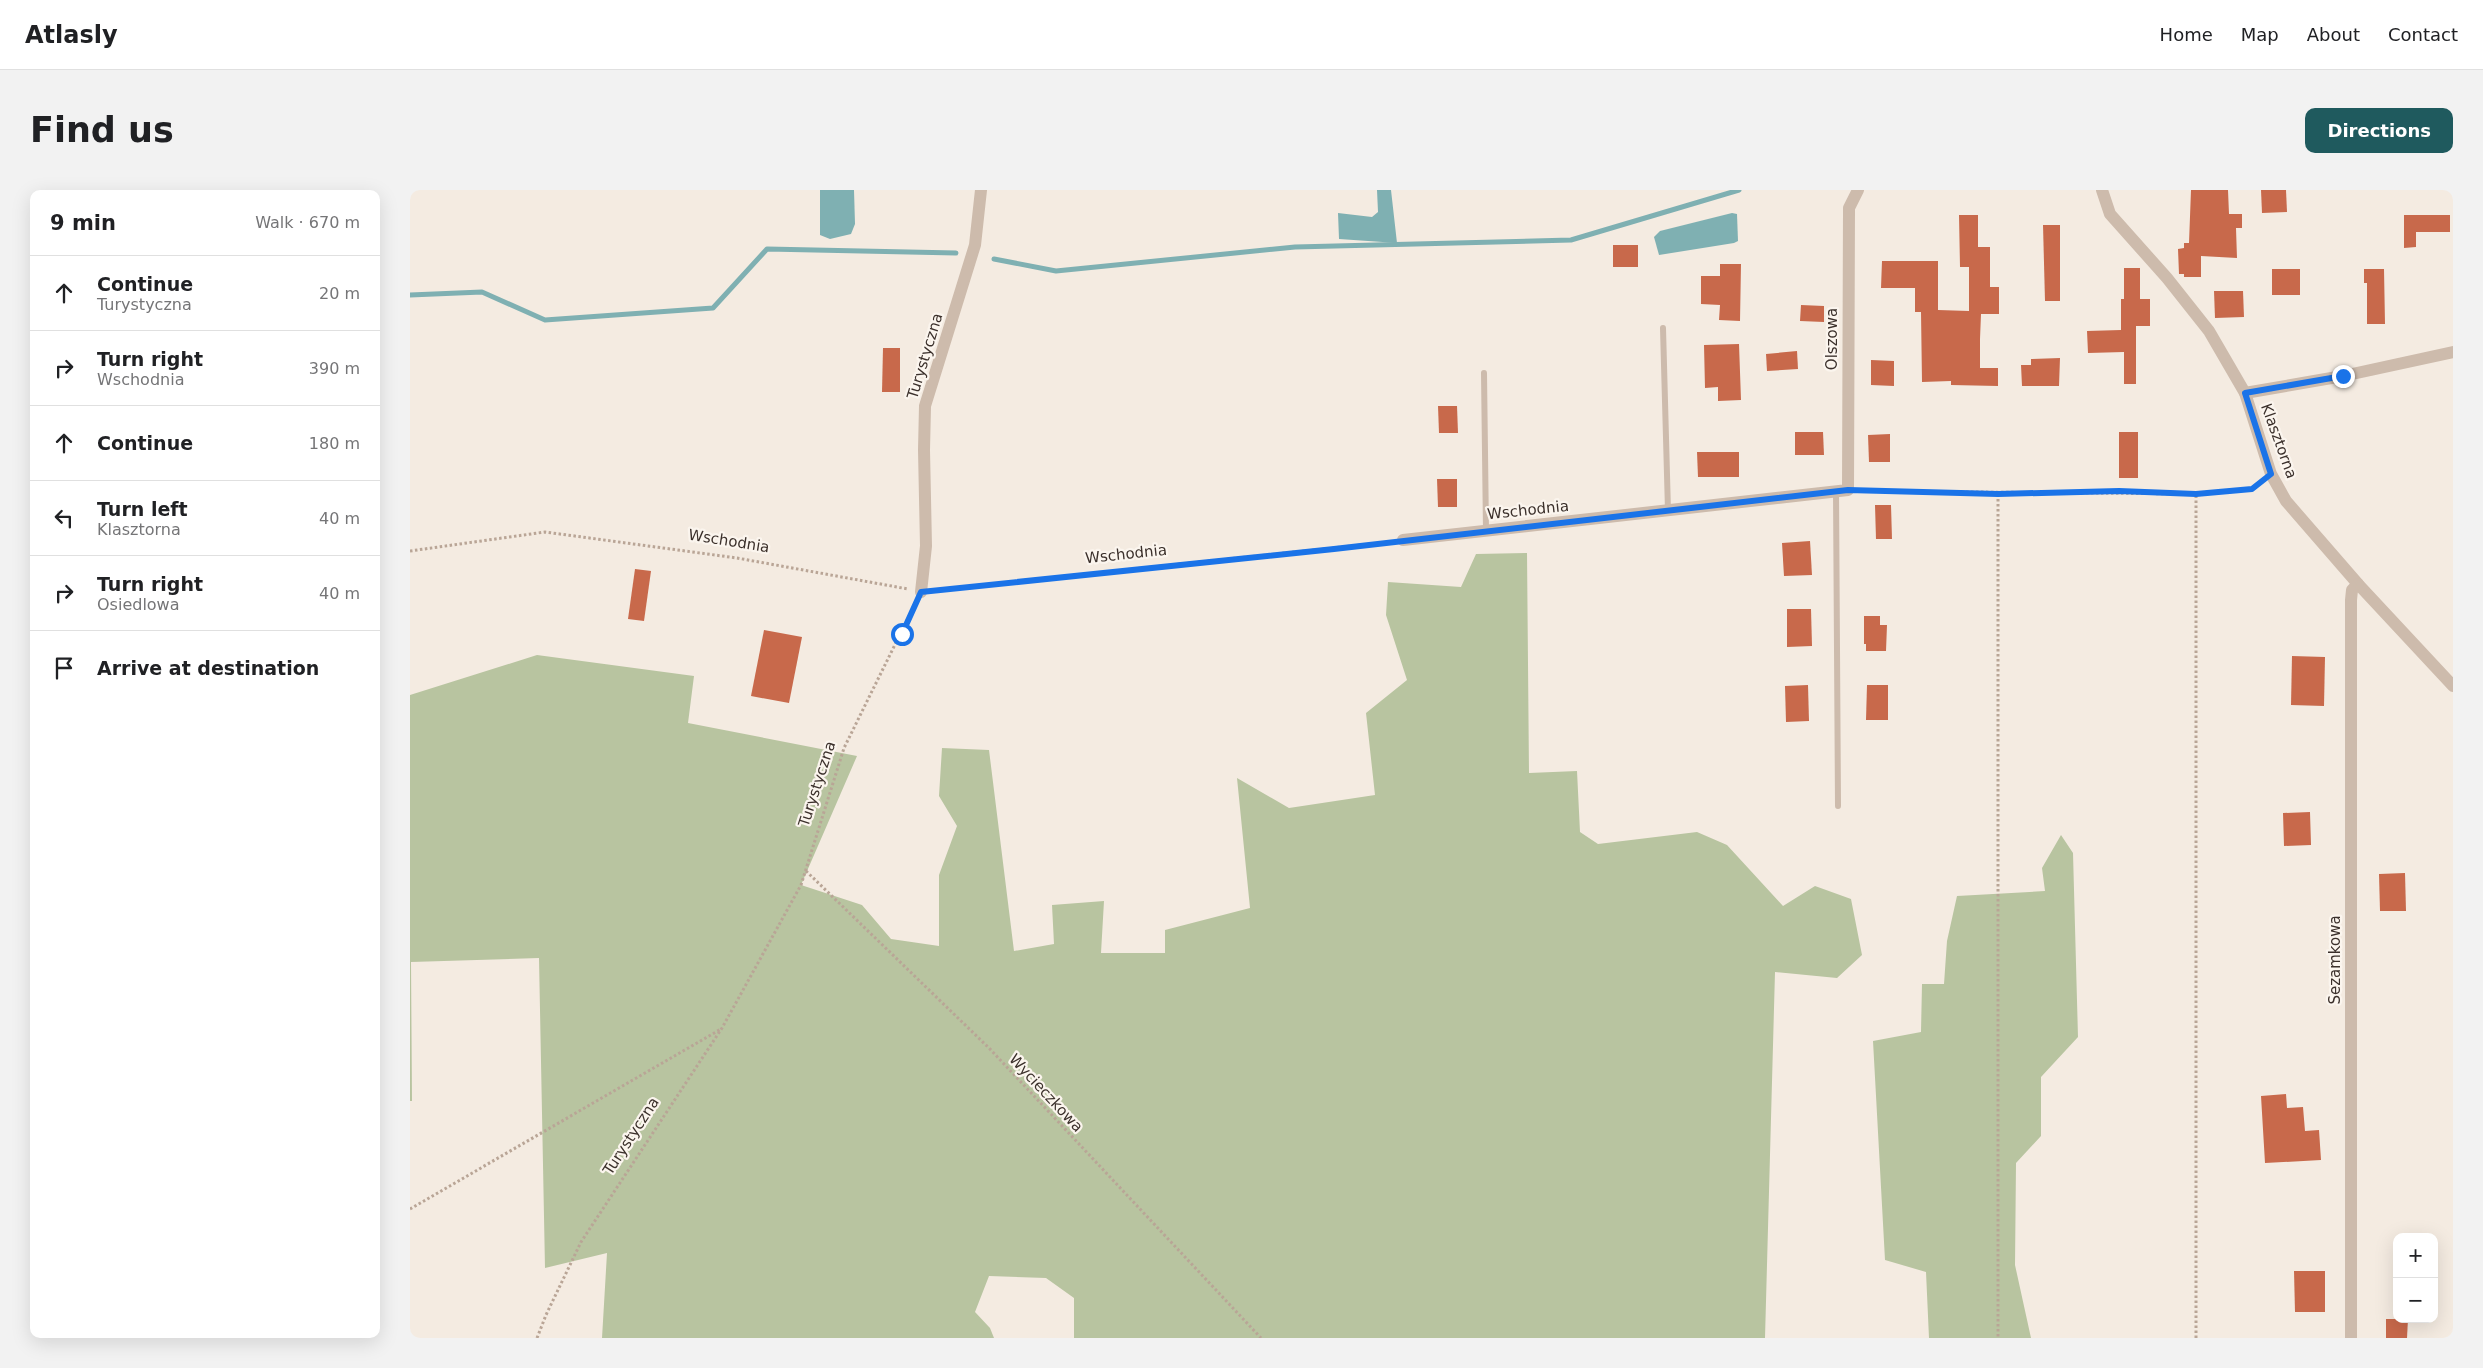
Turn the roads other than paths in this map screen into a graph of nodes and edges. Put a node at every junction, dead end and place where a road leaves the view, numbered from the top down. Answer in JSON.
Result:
{"nodes":[{"id":1,"x":981,"y":190,"type":"edge"},
{"id":2,"x":1858,"y":190,"type":"edge"},
{"id":3,"x":2102,"y":190,"type":"edge"},
{"id":4,"x":1663,"y":328,"type":"dead end"},
{"id":5,"x":2453,"y":352,"type":"edge"},
{"id":6,"x":1484,"y":373,"type":"dead end"},
{"id":7,"x":2245,"y":393,"type":"junction"},
{"id":8,"x":1842,"y":491,"type":"junction"},
{"id":9,"x":1668,"y":512,"type":"junction"},
{"id":10,"x":1486,"y":531,"type":"junction"},
{"id":11,"x":1403,"y":540,"type":"road end"},
{"id":12,"x":2358,"y":584,"type":"junction"},
{"id":13,"x":921,"y":592,"type":"road end"},
{"id":14,"x":2453,"y":686,"type":"edge"},
{"id":15,"x":1838,"y":806,"type":"dead end"},
{"id":16,"x":2351,"y":1338,"type":"edge"}],
"edges":[{"from":1,"to":13,"type":"street","name":"Turystyczna"},
{"from":2,"to":8,"type":"street","name":"Olszowa"},
{"from":3,"to":7,"type":"street","name":"Klasztorna"},
{"from":4,"to":9,"type":"lane"},
{"from":5,"to":7,"type":"street"},
{"from":6,"to":10,"type":"lane"},
{"from":7,"to":12,"type":"street","name":"Klasztorna"},
{"from":8,"to":9,"type":"street","name":"Wschodnia"},
{"from":8,"to":15,"type":"lane"},
{"from":9,"to":10,"type":"street","name":"Wschodnia"},
{"from":10,"to":11,"type":"street","name":"Wschodnia"},
{"from":12,"to":14,"type":"street","name":"Klasztorna"},
{"from":12,"to":16,"type":"street","name":"Sezamkowa"}]}
